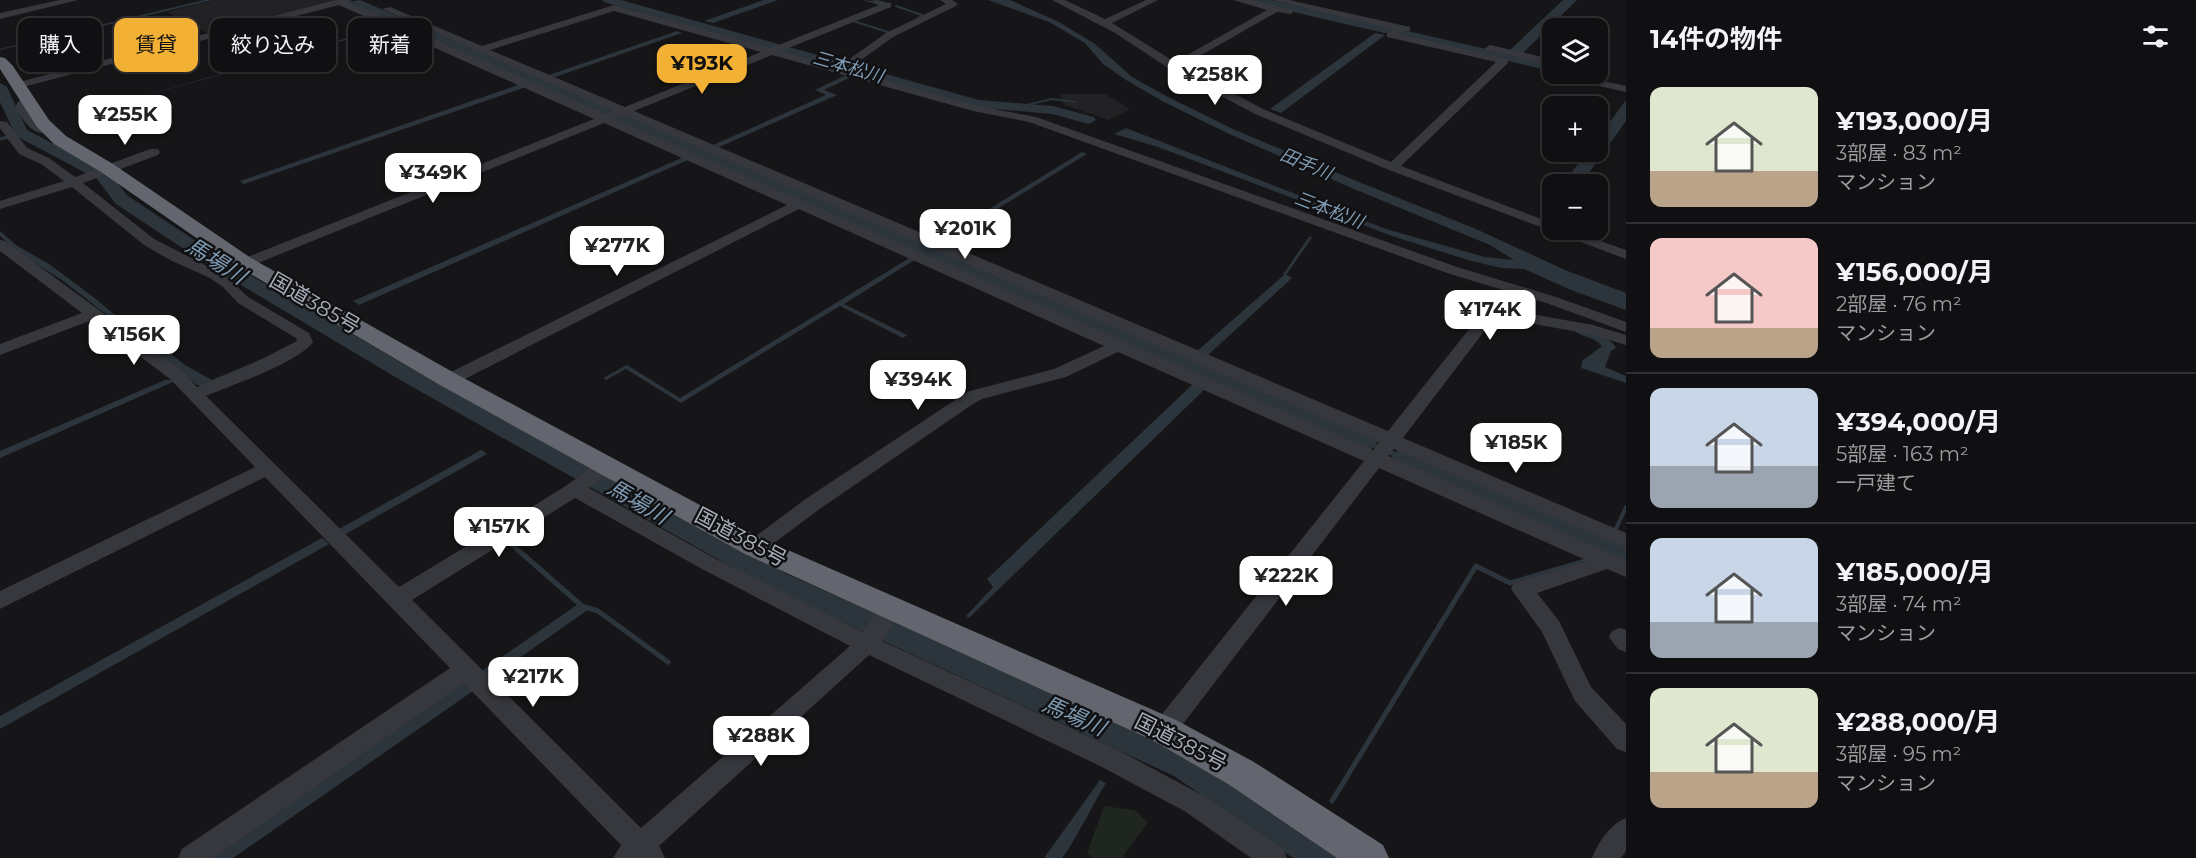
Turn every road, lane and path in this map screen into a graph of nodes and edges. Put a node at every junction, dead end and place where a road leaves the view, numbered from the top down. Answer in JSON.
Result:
{"nodes":[{"id":1,"x":73,"y":0,"type":"edge"},
{"id":2,"x":868,"y":0,"type":"edge"},
{"id":3,"x":945,"y":0,"type":"edge"},
{"id":4,"x":1057,"y":0,"type":"edge"},
{"id":5,"x":1153,"y":0,"type":"edge"},
{"id":6,"x":1238,"y":0,"type":"edge"},
{"id":7,"x":343,"y":1,"type":"edge"},
{"id":8,"x":376,"y":4,"type":"dead end"},
{"id":9,"x":1276,"y":4,"type":"edge"},
{"id":10,"x":891,"y":12,"type":"junction"},
{"id":11,"x":0,"y":16,"type":"edge"},
{"id":12,"x":920,"y":21,"type":"junction"},
{"id":13,"x":1105,"y":23,"type":"junction"},
{"id":14,"x":1395,"y":31,"type":"junction"},
{"id":15,"x":482,"y":50,"type":"junction"},
{"id":16,"x":771,"y":52,"type":"junction"},
{"id":17,"x":1542,"y":60,"type":"edge"},
{"id":18,"x":1504,"y":61,"type":"junction"},
{"id":19,"x":0,"y":62,"type":"edge"},
{"id":20,"x":1174,"y":68,"type":"junction"},
{"id":21,"x":1542,"y":70,"type":"edge"},
{"id":22,"x":845,"y":73,"type":"junction"},
{"id":23,"x":1608,"y":74,"type":"edge"},
{"id":24,"x":1626,"y":78,"type":"edge"},
{"id":25,"x":1603,"y":84,"type":"edge"},
{"id":26,"x":1626,"y":89,"type":"edge"},
{"id":27,"x":31,"y":108,"type":"junction"},
{"id":28,"x":614,"y":115,"type":"junction"},
{"id":29,"x":1,"y":129,"type":"edge"},
{"id":30,"x":154,"y":152,"type":"dead end"},
{"id":31,"x":1393,"y":167,"type":"junction"},
{"id":32,"x":101,"y":172,"type":"junction"},
{"id":33,"x":74,"y":182,"type":"junction"},
{"id":34,"x":799,"y":204,"type":"junction"},
{"id":35,"x":0,"y":205,"type":"edge"},
{"id":36,"x":1542,"y":224,"type":"edge"},
{"id":37,"x":1585,"y":240,"type":"edge"},
{"id":38,"x":0,"y":244,"type":"edge"},
{"id":39,"x":1626,"y":255,"type":"edge"},
{"id":40,"x":228,"y":269,"type":"junction"},
{"id":41,"x":93,"y":314,"type":"junction"},
{"id":42,"x":1626,"y":327,"type":"edge"},
{"id":43,"x":1626,"y":340,"type":"edge"},
{"id":44,"x":1119,"y":345,"type":"junction"},
{"id":45,"x":0,"y":350,"type":"edge"},
{"id":46,"x":449,"y":380,"type":"junction"},
{"id":47,"x":195,"y":394,"type":"junction"},
{"id":48,"x":1384,"y":450,"type":"junction"},
{"id":49,"x":268,"y":468,"type":"junction"},
{"id":50,"x":605,"y":468,"type":"junction"},
{"id":51,"x":577,"y":488,"type":"junction"},
{"id":52,"x":1626,"y":542,"type":"edge"},
{"id":53,"x":755,"y":547,"type":"junction"},
{"id":54,"x":1604,"y":559,"type":"junction"},
{"id":55,"x":1626,"y":569,"type":"edge"},
{"id":56,"x":398,"y":598,"type":"junction"},
{"id":57,"x":0,"y":601,"type":"edge"},
{"id":58,"x":889,"y":613,"type":"junction"},
{"id":59,"x":868,"y":643,"type":"junction"},
{"id":60,"x":466,"y":669,"type":"junction"},
{"id":61,"x":1164,"y":730,"type":"junction"},
{"id":62,"x":1626,"y":741,"type":"edge"},
{"id":63,"x":1626,"y":831,"type":"edge"},
{"id":64,"x":639,"y":854,"type":"edge"},
{"id":65,"x":191,"y":858,"type":"edge"},
{"id":66,"x":1274,"y":858,"type":"edge"},
{"id":67,"x":1371,"y":858,"type":"edge"},
{"id":68,"x":1605,"y":858,"type":"edge"}],
"edges":[{"from":1,"to":11,"type":"street"},
{"from":2,"to":10,"type":"street"},
{"from":3,"to":12,"type":"street"},
{"from":4,"to":13,"type":"street"},
{"from":5,"to":13,"type":"street"},
{"from":6,"to":9,"type":"street"},
{"from":7,"to":27,"type":"street"},
{"from":7,"to":28,"type":"street"},
{"from":8,"to":15,"type":"street"},
{"from":9,"to":14,"type":"street"},
{"from":9,"to":20,"type":"street"},
{"from":10,"to":12,"type":"street"},
{"from":10,"to":16,"type":"street"},
{"from":12,"to":22,"type":"street"},
{"from":13,"to":20,"type":"street"},
{"from":14,"to":17,"type":"street"},
{"from":14,"to":18,"type":"street"},
{"from":15,"to":16,"type":"street"},
{"from":15,"to":28,"type":"street"},
{"from":16,"to":22,"type":"street"},
{"from":16,"to":28,"type":"street"},
{"from":18,"to":21,"type":"street"},
{"from":18,"to":31,"type":"street"},
{"from":19,"to":27,"type":"highway","name":"国道385号"},
{"from":20,"to":31,"type":"street"},
{"from":22,"to":42,"type":"street"},
{"from":23,"to":24,"type":"street"},
{"from":25,"to":26,"type":"street"},
{"from":27,"to":29,"type":"street"},
{"from":27,"to":32,"type":"highway","name":"国道385号"},
{"from":28,"to":34,"type":"street"},
{"from":28,"to":40,"type":"street"},
{"from":28,"to":48,"type":"street"},
{"from":29,"to":33,"type":"street"},
{"from":30,"to":32,"type":"street"},
{"from":31,"to":36,"type":"street"},
{"from":32,"to":33,"type":"street"},
{"from":32,"to":40,"type":"highway","name":"国道385号"},
{"from":33,"to":35,"type":"street"},
{"from":33,"to":40,"type":"street"},
{"from":34,"to":44,"type":"street"},
{"from":34,"to":46,"type":"street"},
{"from":37,"to":39,"type":"street"},
{"from":38,"to":41,"type":"street"},
{"from":40,"to":46,"type":"highway","name":"国道385号"},
{"from":40,"to":47,"type":"street"},
{"from":41,"to":45,"type":"street"},
{"from":41,"to":47,"type":"street"},
{"from":43,"to":48,"type":"street"},
{"from":44,"to":48,"type":"street"},
{"from":44,"to":53,"type":"street"},
{"from":46,"to":50,"type":"highway","name":"国道385号"},
{"from":47,"to":49,"type":"street"},
{"from":48,"to":52,"type":"street"},
{"from":48,"to":54,"type":"street"},
{"from":48,"to":61,"type":"street"},
{"from":49,"to":56,"type":"street"},
{"from":49,"to":57,"type":"street"},
{"from":50,"to":51,"type":"street"},
{"from":50,"to":53,"type":"highway","name":"国道385号"},
{"from":51,"to":56,"type":"street"},
{"from":51,"to":59,"type":"street"},
{"from":53,"to":58,"type":"highway","name":"国道385号"},
{"from":54,"to":55,"type":"street"},
{"from":54,"to":62,"type":"street"},
{"from":56,"to":60,"type":"street"},
{"from":58,"to":59,"type":"street"},
{"from":58,"to":61,"type":"highway","name":"国道385号"},
{"from":59,"to":64,"type":"street"},
{"from":59,"to":66,"type":"street"},
{"from":60,"to":64,"type":"street"},
{"from":60,"to":65,"type":"street"},
{"from":61,"to":67,"type":"highway","name":"国道385号"},
{"from":63,"to":68,"type":"street"}]}
